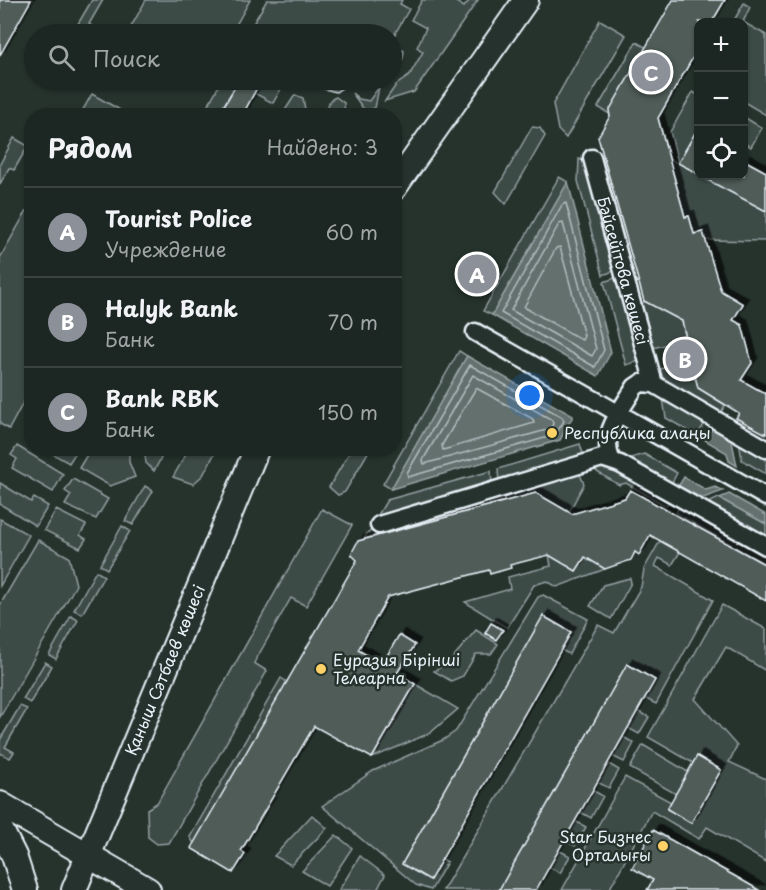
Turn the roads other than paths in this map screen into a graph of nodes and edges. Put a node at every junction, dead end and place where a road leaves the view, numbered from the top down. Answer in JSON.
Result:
{"nodes":[{"id":1,"x":526,"y":0,"type":"edge"},
{"id":2,"x":592,"y":158,"type":"dead end"},
{"id":3,"x":402,"y":177,"type":"edge"},
{"id":4,"x":475,"y":332,"type":"dead end"},
{"id":5,"x":654,"y":384,"type":"junction"},
{"id":6,"x":620,"y":414,"type":"junction"},
{"id":7,"x":766,"y":449,"type":"edge"},
{"id":8,"x":254,"y":456,"type":"edge"},
{"id":9,"x":611,"y":459,"type":"junction"},
{"id":10,"x":766,"y":497,"type":"edge"},
{"id":11,"x":380,"y":525,"type":"dead end"},
{"id":12,"x":766,"y":546,"type":"edge"},
{"id":13,"x":0,"y":804,"type":"edge"},
{"id":14,"x":0,"y":828,"type":"edge"},
{"id":15,"x":88,"y":856,"type":"junction"},
{"id":16,"x":25,"y":890,"type":"edge"},
{"id":17,"x":74,"y":890,"type":"edge"},
{"id":18,"x":148,"y":890,"type":"edge"}],
"edges":[{"from":1,"to":3,"type":"main road"},
{"from":2,"to":5,"type":"street","name":"Бәйсейітова көшесі"},
{"from":4,"to":6,"type":"street"},
{"from":5,"to":6,"type":"street"},
{"from":5,"to":7,"type":"street"},
{"from":6,"to":9,"type":"street"},
{"from":6,"to":10,"type":"street"},
{"from":8,"to":15,"type":"main road","name":"Қаныш Сәтбаев көшесі"},
{"from":9,"to":11,"type":"street"},
{"from":9,"to":12,"type":"street"},
{"from":13,"to":15,"type":"main road"},
{"from":14,"to":16,"type":"main road"},
{"from":15,"to":17,"type":"main road","name":"Қаныш Сәтбаев көшесі"},
{"from":15,"to":18,"type":"main road"}]}
